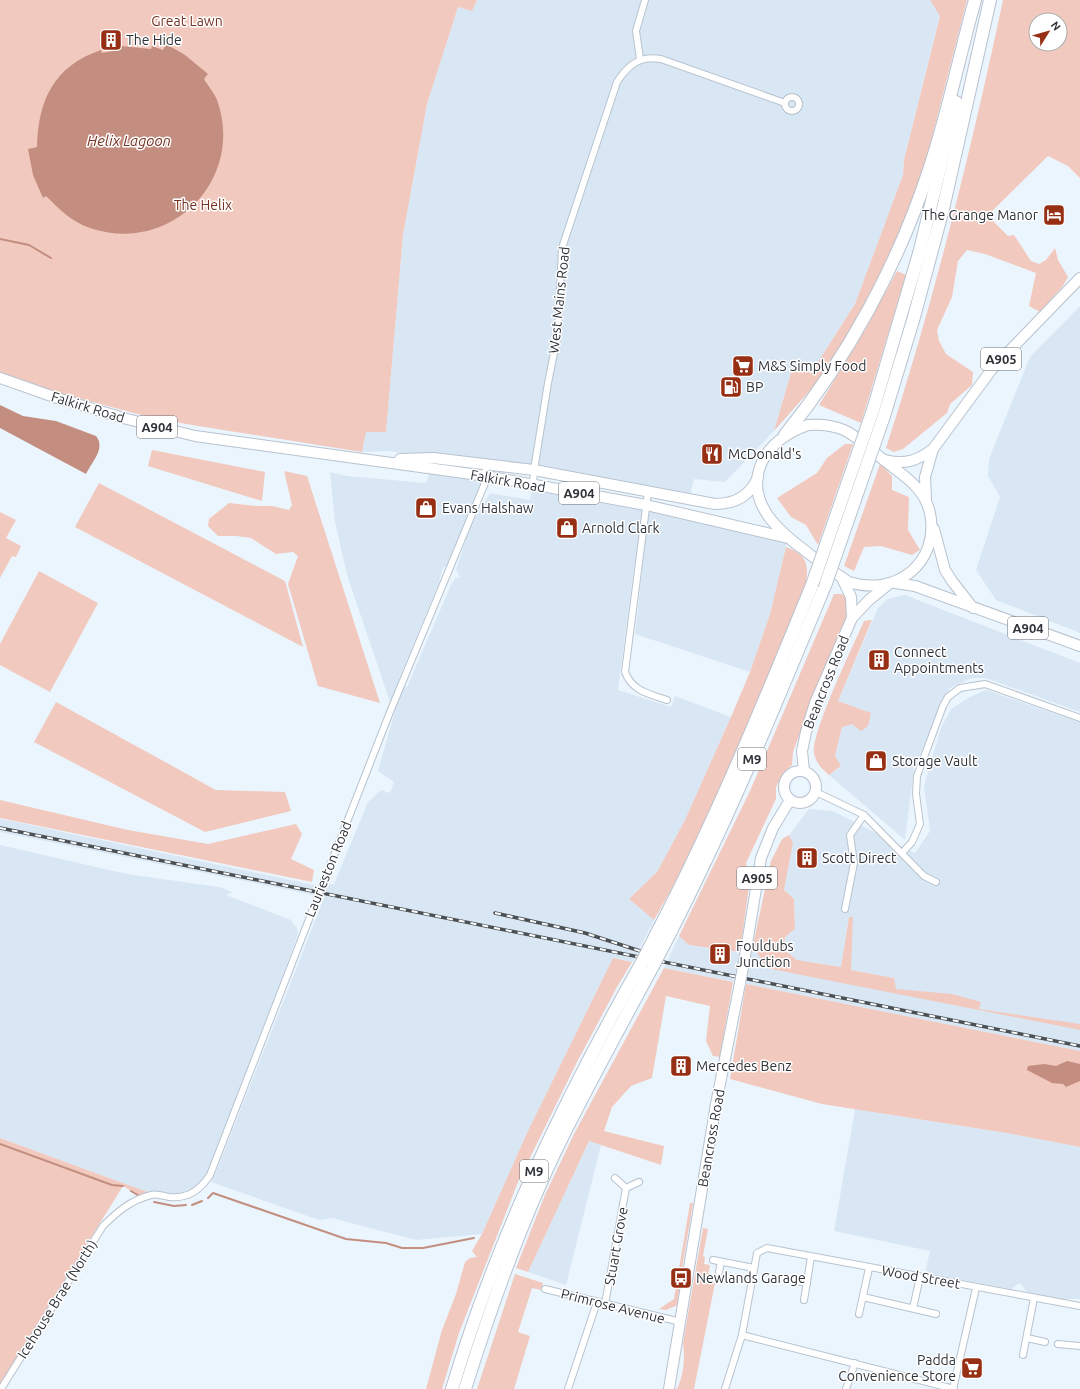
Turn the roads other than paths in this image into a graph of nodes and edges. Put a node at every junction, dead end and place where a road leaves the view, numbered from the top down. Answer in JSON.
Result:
{"nodes":[{"id":1,"x":645,"y":0,"type":"edge"},
{"id":2,"x":974,"y":0,"type":"edge"},
{"id":3,"x":978,"y":0,"type":"edge"},
{"id":4,"x":990,"y":0,"type":"edge"},
{"id":5,"x":640,"y":59,"type":"junction"},
{"id":6,"x":785,"y":103,"type":"dead end"},
{"id":7,"x":1080,"y":278,"type":"edge"},
{"id":8,"x":0,"y":378,"type":"edge"},
{"id":9,"x":785,"y":435,"type":"junction"},
{"id":10,"x":933,"y":449,"type":"junction"},
{"id":11,"x":882,"y":458,"type":"junction"},
{"id":12,"x":368,"y":461,"type":"junction"},
{"id":13,"x":486,"y":464,"type":"junction"},
{"id":14,"x":534,"y":470,"type":"junction"},
{"id":15,"x":486,"y":476,"type":"junction"},
{"id":16,"x":758,"y":476,"type":"junction"},
{"id":17,"x":533,"y":485,"type":"junction"},
{"id":18,"x":648,"y":492,"type":"junction"},
{"id":19,"x":646,"y":505,"type":"junction"},
{"id":20,"x":929,"y":509,"type":"junction"},
{"id":21,"x":788,"y":538,"type":"junction"},
{"id":22,"x":842,"y":578,"type":"junction"},
{"id":23,"x":891,"y":583,"type":"junction"},
{"id":24,"x":975,"y":610,"type":"junction"},
{"id":25,"x":852,"y":618,"type":"junction"},
{"id":26,"x":1080,"y":646,"type":"edge"},
{"id":27,"x":667,"y":700,"type":"dead end"},
{"id":28,"x":1080,"y":718,"type":"edge"},
{"id":29,"x":804,"y":771,"type":"junction"},
{"id":30,"x":816,"y":792,"type":"junction"},
{"id":31,"x":790,"y":800,"type":"junction"},
{"id":32,"x":864,"y":815,"type":"junction"},
{"id":33,"x":902,"y":853,"type":"junction"},
{"id":34,"x":936,"y":882,"type":"dead end"},
{"id":35,"x":845,"y":909,"type":"dead end"},
{"id":36,"x":615,"y":1178,"type":"dead end"},
{"id":37,"x":639,"y":1182,"type":"dead end"},
{"id":38,"x":626,"y":1188,"type":"junction"},
{"id":39,"x":117,"y":1212,"type":"joint"},
{"id":40,"x":811,"y":1257,"type":"junction"},
{"id":41,"x":713,"y":1260,"type":"dead end"},
{"id":42,"x":721,"y":1262,"type":"junction"},
{"id":43,"x":754,"y":1268,"type":"junction"},
{"id":44,"x":869,"y":1268,"type":"junction"},
{"id":45,"x":719,"y":1272,"type":"dead end"},
{"id":46,"x":920,"y":1277,"type":"junction"},
{"id":47,"x":789,"y":1280,"type":"dead end"},
{"id":48,"x":807,"y":1283,"type":"junction"},
{"id":49,"x":976,"y":1288,"type":"junction"},
{"id":50,"x":545,"y":1289,"type":"dead end"},
{"id":51,"x":863,"y":1297,"type":"junction"},
{"id":52,"x":1034,"y":1298,"type":"junction"},
{"id":53,"x":804,"y":1300,"type":"dead end"},
{"id":54,"x":597,"y":1302,"type":"junction"},
{"id":55,"x":605,"y":1304,"type":"junction"},
{"id":56,"x":1080,"y":1306,"type":"edge"},
{"id":57,"x":913,"y":1308,"type":"junction"},
{"id":58,"x":859,"y":1314,"type":"dead end"},
{"id":59,"x":936,"y":1314,"type":"dead end"},
{"id":60,"x":681,"y":1322,"type":"junction"},
{"id":61,"x":742,"y":1335,"type":"junction"},
{"id":62,"x":1026,"y":1338,"type":"junction"},
{"id":63,"x":1044,"y":1342,"type":"dead end"},
{"id":64,"x":1058,"y":1344,"type":"dead end"},
{"id":65,"x":1080,"y":1346,"type":"edge"},
{"id":66,"x":1023,"y":1355,"type":"dead end"},
{"id":67,"x":855,"y":1363,"type":"junction"},
{"id":68,"x":925,"y":1382,"type":"junction"},
{"id":69,"x":1,"y":1389,"type":"edge"},
{"id":70,"x":452,"y":1389,"type":"edge"},
{"id":71,"x":465,"y":1389,"type":"edge"},
{"id":72,"x":568,"y":1389,"type":"edge"},
{"id":73,"x":669,"y":1389,"type":"edge"},
{"id":74,"x":725,"y":1389,"type":"edge"},
{"id":75,"x":846,"y":1389,"type":"edge"},
{"id":76,"x":923,"y":1389,"type":"edge"},
{"id":77,"x":953,"y":1389,"type":"edge"}],
"edges":[{"from":1,"to":5,"type":"street"},
{"from":2,"to":9,"type":"highway"},
{"from":3,"to":70,"type":"highway","number":"M9","bridge":true},
{"from":4,"to":71,"type":"highway","number":"M9","bridge":true},
{"from":5,"to":6,"type":"street"},
{"from":5,"to":14,"type":"street","name":"West Mains Road"},
{"from":7,"to":10,"type":"main road","number":"A905"},
{"from":8,"to":12,"type":"main road","name":"Falkirk Road","number":"A904"},
{"from":9,"to":11,"type":"main road"},
{"from":9,"to":16,"type":"main road"},
{"from":10,"to":11,"type":"main road","number":"A905"},
{"from":10,"to":20,"type":"main road","number":"A905"},
{"from":11,"to":20,"type":"main road"},
{"from":12,"to":13,"type":"main road","name":"Falkirk Road","number":"A904"},
{"from":12,"to":15,"type":"main road","name":"Falkirk Road","number":"A904"},
{"from":13,"to":14,"type":"main road","name":"Falkirk Road","number":"A904"},
{"from":13,"to":15,"type":"street","name":"Laurieston Road"},
{"from":14,"to":17,"type":"street","name":"West Mains Road"},
{"from":14,"to":18,"type":"main road","name":"Falkirk Road","number":"A904"},
{"from":15,"to":17,"type":"main road","name":"Falkirk Road","number":"A904"},
{"from":15,"to":39,"type":"street","name":"Laurieston Road","bridge":true},
{"from":16,"to":18,"type":"main road","name":"Falkirk Road","number":"A904"},
{"from":16,"to":21,"type":"main road"},
{"from":17,"to":19,"type":"main road","name":"Falkirk Road","number":"A904"},
{"from":18,"to":19,"type":"street"},
{"from":19,"to":21,"type":"main road","name":"Falkirk Road","number":"A904"},
{"from":19,"to":27,"type":"street"},
{"from":20,"to":23,"type":"main road","name":"Beancross Road"},
{"from":20,"to":24,"type":"main road"},
{"from":21,"to":22,"type":"main road"},
{"from":22,"to":23,"type":"main road"},
{"from":22,"to":25,"type":"main road","name":"Beancross Road"},
{"from":23,"to":24,"type":"main road"},
{"from":23,"to":25,"type":"main road","name":"Beancross Road"},
{"from":24,"to":26,"type":"main road","number":"A904"},
{"from":25,"to":29,"type":"main road","name":"Beancross Road"},
{"from":28,"to":33,"type":"street"},
{"from":29,"to":30,"type":"main road"},
{"from":29,"to":31,"type":"main road"},
{"from":30,"to":31,"type":"main road"},
{"from":30,"to":32,"type":"street"},
{"from":31,"to":60,"type":"main road","name":"Beancross Road","number":"A905","bridge":true},
{"from":32,"to":33,"type":"street"},
{"from":32,"to":35,"type":"street"},
{"from":33,"to":34,"type":"street"},
{"from":36,"to":38,"type":"street","name":"Stuart Grove"},
{"from":37,"to":38,"type":"street","name":"Stuart Grove"},
{"from":38,"to":55,"type":"street","name":"Stuart Grove"},
{"from":39,"to":69,"type":"street","name":"Icehouse Brae (North)"},
{"from":40,"to":43,"type":"street","name":"Wood Street"},
{"from":40,"to":44,"type":"street","name":"Wood Street"},
{"from":40,"to":48,"type":"street"},
{"from":41,"to":42,"type":"street"},
{"from":42,"to":43,"type":"street"},
{"from":42,"to":45,"type":"street"},
{"from":43,"to":61,"type":"street"},
{"from":44,"to":46,"type":"street","name":"Wood Street"},
{"from":44,"to":51,"type":"street"},
{"from":46,"to":49,"type":"street","name":"Wood Street"},
{"from":46,"to":57,"type":"street"},
{"from":47,"to":48,"type":"street"},
{"from":48,"to":53,"type":"street"},
{"from":49,"to":52,"type":"street","name":"Wood Street"},
{"from":49,"to":77,"type":"street"},
{"from":50,"to":54,"type":"street","name":"Primrose Avenue"},
{"from":51,"to":57,"type":"street"},
{"from":51,"to":58,"type":"street"},
{"from":52,"to":56,"type":"street","name":"Wood Street"},
{"from":52,"to":62,"type":"street"},
{"from":54,"to":55,"type":"street","name":"Primrose Avenue"},
{"from":54,"to":72,"type":"street"},
{"from":55,"to":60,"type":"street","name":"Primrose Avenue"},
{"from":57,"to":59,"type":"street"},
{"from":60,"to":73,"type":"main road","name":"Beancross Road","number":"A905"},
{"from":61,"to":67,"type":"street"},
{"from":61,"to":74,"type":"street"},
{"from":62,"to":63,"type":"street"},
{"from":62,"to":66,"type":"street"},
{"from":64,"to":65,"type":"street"},
{"from":67,"to":68,"type":"street"},
{"from":67,"to":75,"type":"street"},
{"from":68,"to":76,"type":"street"},
{"from":68,"to":77,"type":"street"}]}
